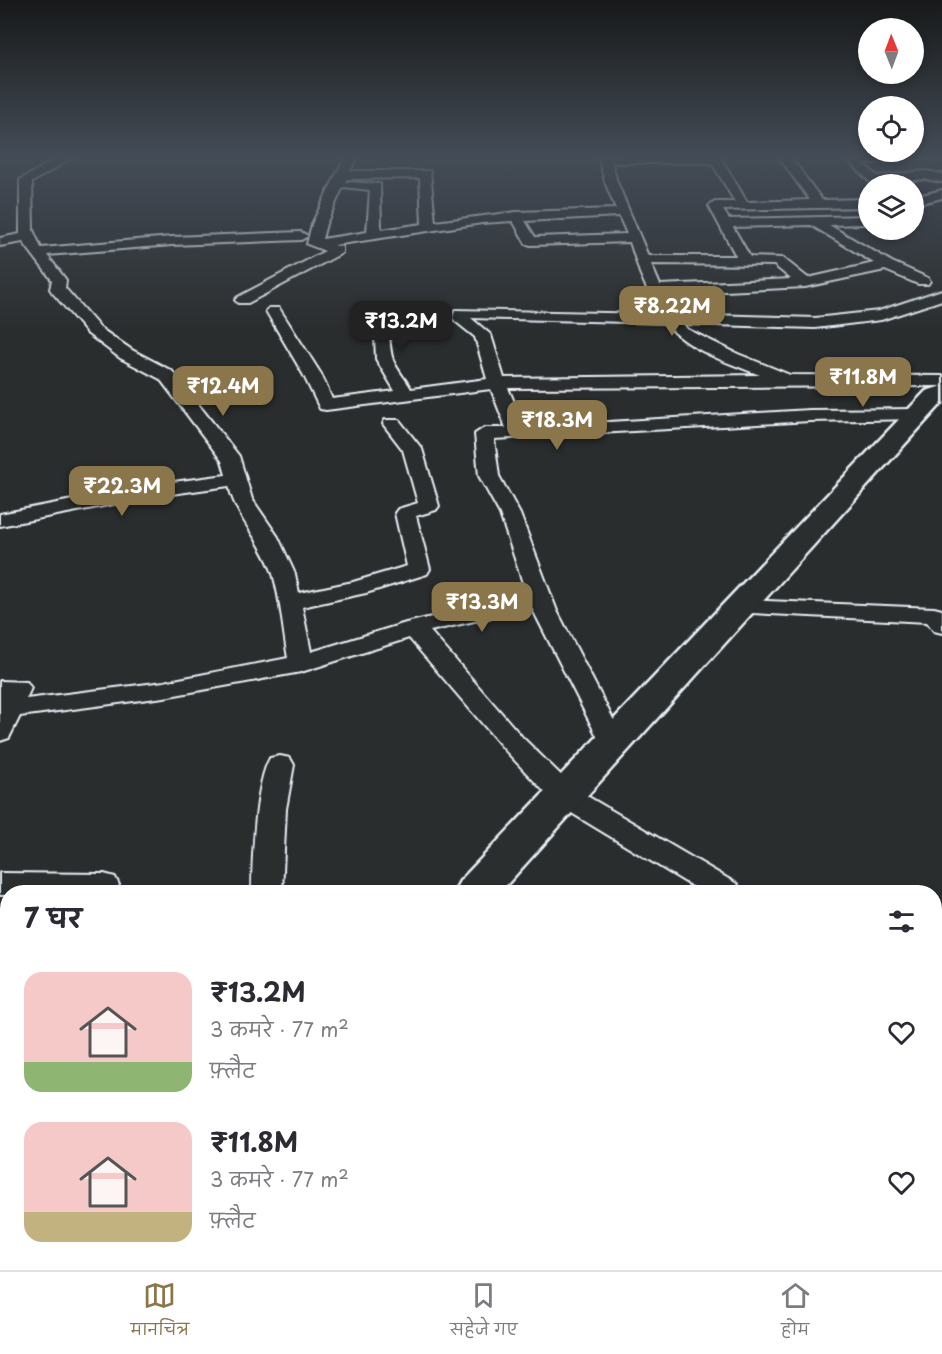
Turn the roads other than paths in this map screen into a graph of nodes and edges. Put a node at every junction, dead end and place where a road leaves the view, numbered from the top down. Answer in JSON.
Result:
{"nodes":[{"id":1,"x":29,"y":214,"type":"edge"},
{"id":2,"x":324,"y":214,"type":"edge"},
{"id":3,"x":375,"y":214,"type":"edge"},
{"id":4,"x":428,"y":214,"type":"edge"},
{"id":5,"x":563,"y":214,"type":"edge"},
{"id":6,"x":626,"y":214,"type":"edge"},
{"id":7,"x":720,"y":214,"type":"edge"},
{"id":8,"x":516,"y":216,"type":"junction"},
{"id":9,"x":858,"y":220,"type":"edge"},
{"id":10,"x":815,"y":222,"type":"junction"},
{"id":11,"x":726,"y":223,"type":"junction"},
{"id":12,"x":429,"y":226,"type":"junction"},
{"id":13,"x":374,"y":233,"type":"junction"},
{"id":14,"x":301,"y":236,"type":"dead end"},
{"id":15,"x":636,"y":238,"type":"junction"},
{"id":16,"x":0,"y":242,"type":"edge"},
{"id":17,"x":32,"y":244,"type":"junction"},
{"id":18,"x":314,"y":244,"type":"junction"},
{"id":19,"x":745,"y":260,"type":"junction"},
{"id":20,"x":643,"y":261,"type":"junction"},
{"id":21,"x":887,"y":265,"type":"junction"},
{"id":22,"x":805,"y":283,"type":"junction"},
{"id":23,"x":655,"y":290,"type":"junction"},
{"id":24,"x":941,"y":296,"type":"edge"},
{"id":25,"x":243,"y":300,"type":"dead end"},
{"id":26,"x":274,"y":311,"type":"dead end"},
{"id":27,"x":671,"y":320,"type":"junction"},
{"id":28,"x":377,"y":322,"type":"dead end"},
{"id":29,"x":788,"y":380,"type":"junction"},
{"id":30,"x":867,"y":381,"type":"junction"},
{"id":31,"x":942,"y":381,"type":"edge"},
{"id":32,"x":497,"y":383,"type":"junction"},
{"id":33,"x":406,"y":394,"type":"junction"},
{"id":34,"x":917,"y":407,"type":"edge"},
{"id":35,"x":392,"y":424,"type":"dead end"},
{"id":36,"x":518,"y":433,"type":"junction"},
{"id":37,"x":238,"y":479,"type":"junction"},
{"id":38,"x":0,"y":520,"type":"edge"},
{"id":39,"x":540,"y":599,"type":"junction"},
{"id":40,"x":291,"y":602,"type":"junction"},
{"id":41,"x":740,"y":607,"type":"junction"},
{"id":42,"x":942,"y":626,"type":"edge"},
{"id":43,"x":414,"y":628,"type":"junction"},
{"id":44,"x":301,"y":663,"type":"junction"},
{"id":45,"x":3,"y":710,"type":"edge"},
{"id":46,"x":613,"y":744,"type":"junction"},
{"id":47,"x":280,"y":765,"type":"dead end"},
{"id":48,"x":565,"y":796,"type":"junction"},
{"id":49,"x":0,"y":884,"type":"edge"},
{"id":50,"x":104,"y":885,"type":"edge"},
{"id":51,"x":267,"y":885,"type":"edge"},
{"id":52,"x":482,"y":885,"type":"edge"},
{"id":53,"x":714,"y":885,"type":"edge"}],
"edges":[{"from":1,"to":17,"type":"street"},
{"from":2,"to":18,"type":"street"},
{"from":3,"to":13,"type":"street"},
{"from":4,"to":12,"type":"street"},
{"from":5,"to":8,"type":"street"},
{"from":6,"to":15,"type":"street"},
{"from":7,"to":11,"type":"street"},
{"from":8,"to":12,"type":"street"},
{"from":8,"to":15,"type":"street"},
{"from":9,"to":10,"type":"street"},
{"from":10,"to":11,"type":"street"},
{"from":10,"to":21,"type":"street"},
{"from":11,"to":19,"type":"street"},
{"from":12,"to":13,"type":"street"},
{"from":13,"to":18,"type":"street"},
{"from":14,"to":17,"type":"street"},
{"from":15,"to":20,"type":"street"},
{"from":16,"to":17,"type":"street"},
{"from":17,"to":37,"type":"street"},
{"from":18,"to":25,"type":"street"},
{"from":19,"to":20,"type":"street"},
{"from":19,"to":22,"type":"street"},
{"from":20,"to":23,"type":"street"},
{"from":21,"to":22,"type":"street"},
{"from":21,"to":24,"type":"street"},
{"from":22,"to":23,"type":"street"},
{"from":23,"to":27,"type":"street"},
{"from":24,"to":27,"type":"street"},
{"from":26,"to":33,"type":"street"},
{"from":27,"to":29,"type":"street"},
{"from":27,"to":32,"type":"street"},
{"from":28,"to":33,"type":"street"},
{"from":29,"to":30,"type":"street"},
{"from":29,"to":32,"type":"street"},
{"from":30,"to":31,"type":"street"},
{"from":30,"to":34,"type":"street"},
{"from":32,"to":33,"type":"street"},
{"from":32,"to":36,"type":"street"},
{"from":34,"to":36,"type":"street"},
{"from":34,"to":41,"type":"main road"},
{"from":35,"to":40,"type":"street"},
{"from":36,"to":39,"type":"street"},
{"from":37,"to":38,"type":"street"},
{"from":37,"to":40,"type":"street"},
{"from":39,"to":43,"type":"street"},
{"from":39,"to":46,"type":"street"},
{"from":40,"to":44,"type":"street"},
{"from":41,"to":42,"type":"street"},
{"from":41,"to":46,"type":"main road"},
{"from":43,"to":44,"type":"street"},
{"from":43,"to":48,"type":"street"},
{"from":44,"to":45,"type":"street"},
{"from":46,"to":48,"type":"main road"},
{"from":47,"to":51,"type":"street"},
{"from":48,"to":52,"type":"main road"},
{"from":48,"to":53,"type":"street"},
{"from":49,"to":50,"type":"street"}]}
